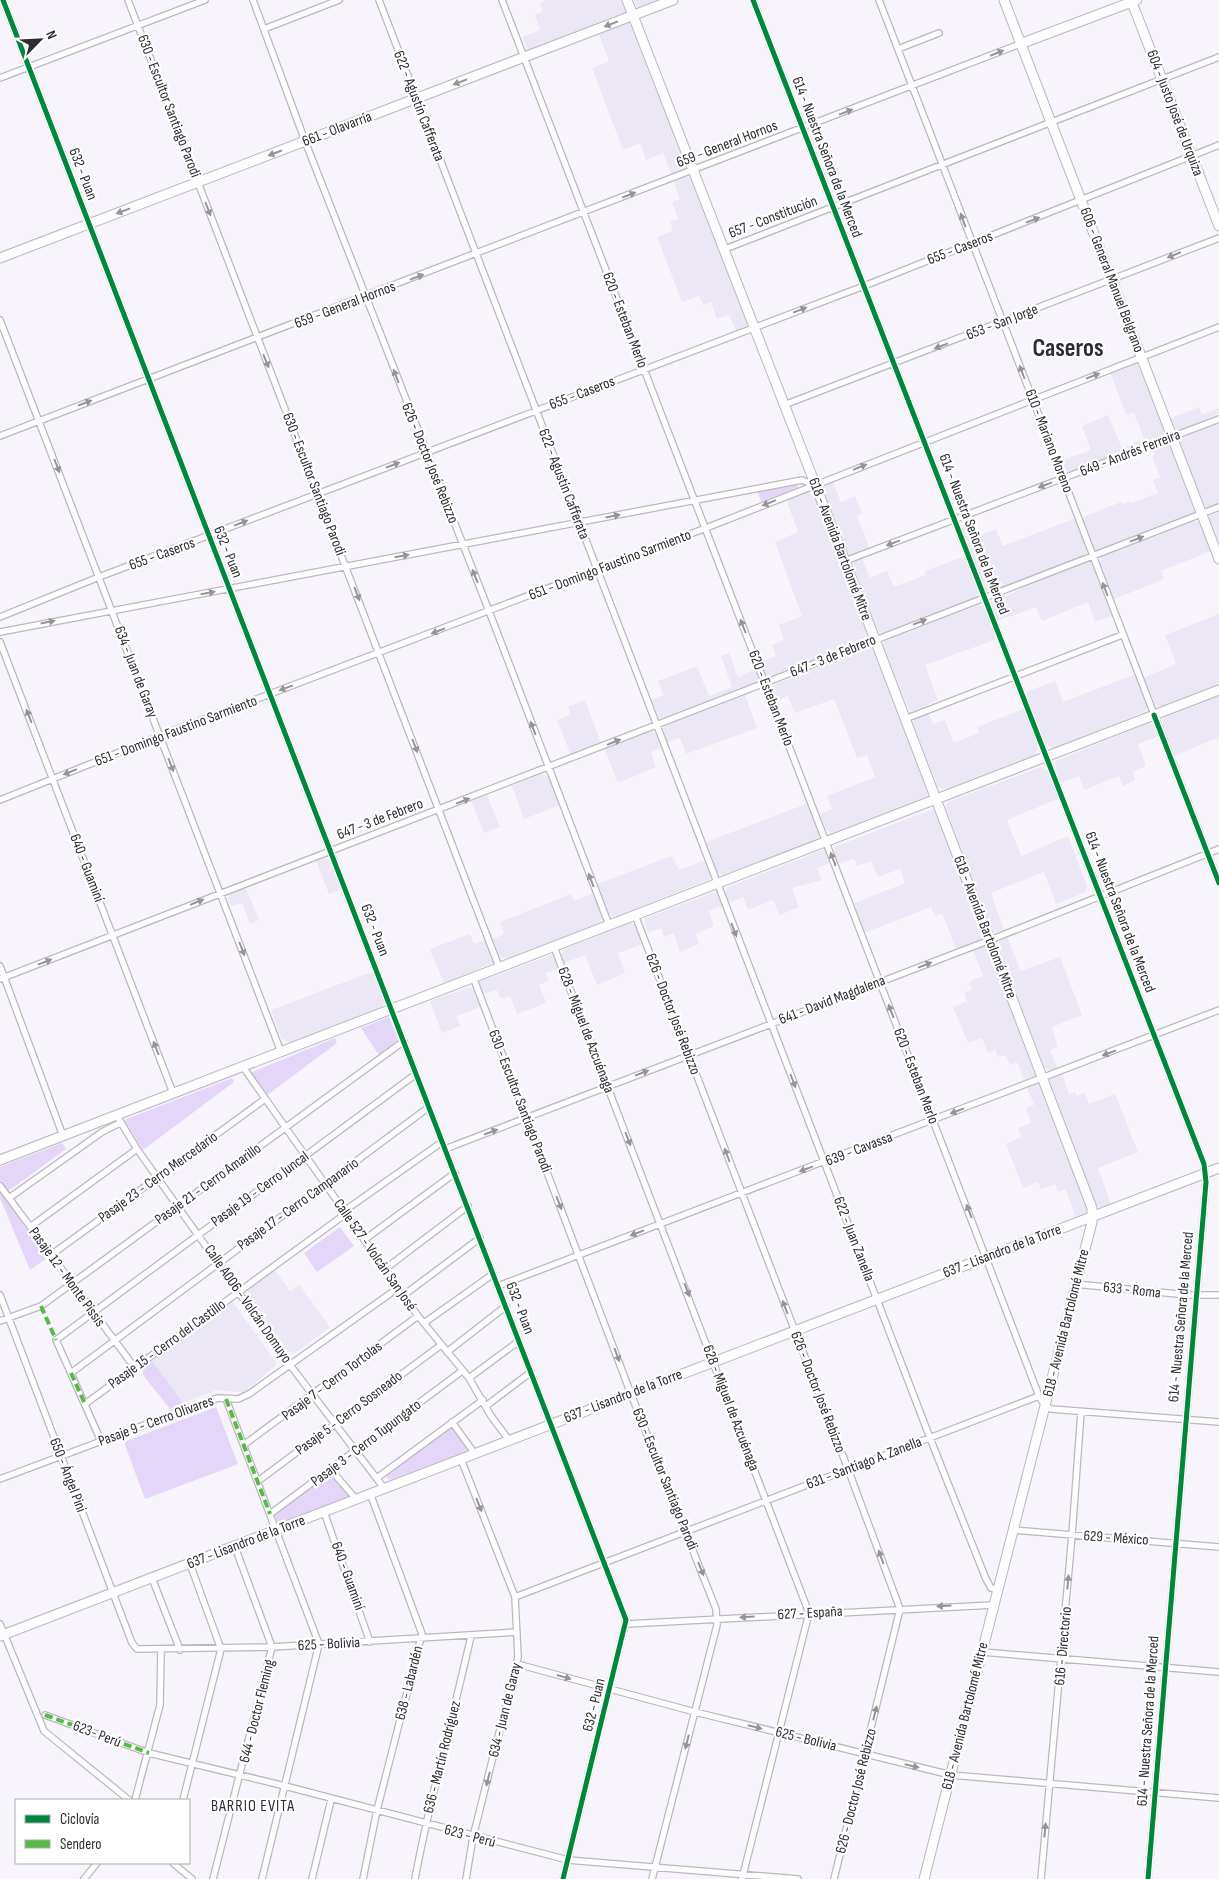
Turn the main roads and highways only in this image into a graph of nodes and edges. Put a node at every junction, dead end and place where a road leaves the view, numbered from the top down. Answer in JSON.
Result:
{"nodes":[{"id":1,"x":627,"y":0,"type":"edge"},
{"id":2,"x":673,"y":0,"type":"edge"},
{"id":3,"x":1004,"y":0,"type":"edge"},
{"id":4,"x":1133,"y":1,"type":"edge"},
{"id":5,"x":633,"y":15,"type":"junction"},
{"id":6,"x":1020,"y":44,"type":"junction"},
{"id":7,"x":1219,"y":226,"type":"edge"},
{"id":8,"x":0,"y":258,"type":"edge"},
{"id":9,"x":1219,"y":559,"type":"edge"},
{"id":10,"x":1219,"y":690,"type":"edge"},
{"id":11,"x":936,"y":800,"type":"junction"},
{"id":12,"x":0,"y":1160,"type":"edge"},
{"id":13,"x":1218,"y":1169,"type":"edge"},
{"id":14,"x":1093,"y":1216,"type":"junction"},
{"id":15,"x":2,"y":1635,"type":"edge"},
{"id":16,"x":924,"y":1879,"type":"edge"}],
"edges":[{"from":1,"to":5,"type":"main road","name":"618 - Avenida Bartolomé Mitre"},
{"from":2,"to":5,"type":"main road","name":"661 - Olavarría"},
{"from":3,"to":6,"type":"main road","name":"606 - General Manuel Belgrano"},
{"from":4,"to":6,"type":"main road","name":"659 - General Hornos"},
{"from":4,"to":7,"type":"main road","name":"604 - Justo José de Urquiza"},
{"from":5,"to":8,"type":"main road","name":"661 - Olavarría","one_way":true},
{"from":5,"to":11,"type":"main road","name":"618 - Avenida Bartolomé Mitre"},
{"from":6,"to":9,"type":"main road","name":"606 - General Manuel Belgrano"},
{"from":10,"to":11,"type":"main road"},
{"from":11,"to":12,"type":"main road"},
{"from":11,"to":14,"type":"main road","name":"618 - Avenida Bartolomé Mitre"},
{"from":13,"to":14,"type":"main road","name":"637 - Lisandro de la Torre"},
{"from":14,"to":15,"type":"main road","name":"637 - Lisandro de la Torre"},
{"from":14,"to":16,"type":"main road","name":"618 - Avenida Bartolomé Mitre"}]}
